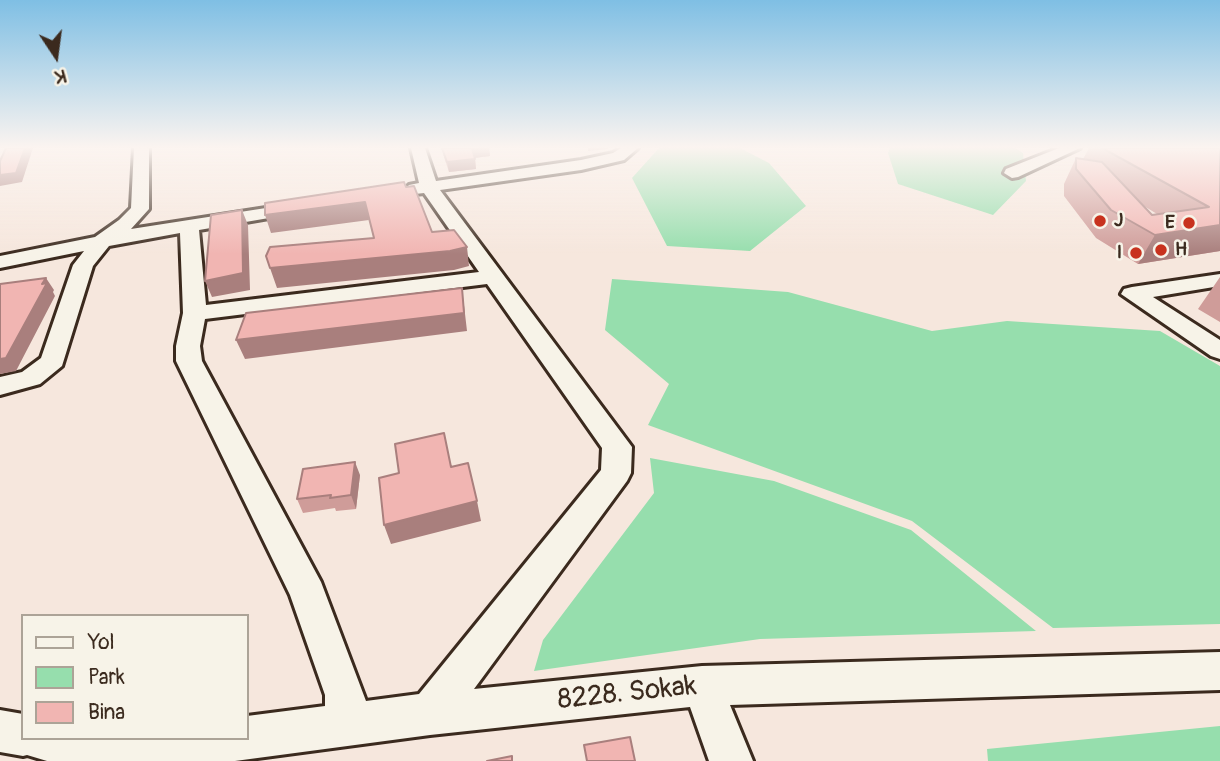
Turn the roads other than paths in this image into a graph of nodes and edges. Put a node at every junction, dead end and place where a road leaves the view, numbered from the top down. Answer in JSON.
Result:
{"nodes":[{"id":1,"x":140,"y":184,"type":"edge"},
{"id":2,"x":416,"y":184,"type":"edge"},
{"id":3,"x":443,"y":184,"type":"edge"},
{"id":4,"x":416,"y":189,"type":"junction"},
{"id":5,"x":321,"y":205,"type":"edge"},
{"id":6,"x":190,"y":226,"type":"junction"},
{"id":7,"x":102,"y":241,"type":"junction"},
{"id":8,"x":0,"y":262,"type":"edge"},
{"id":9,"x":83,"y":265,"type":"junction"},
{"id":10,"x":492,"y":277,"type":"junction"},
{"id":11,"x":0,"y":279,"type":"edge"},
{"id":12,"x":1220,"y":281,"type":"edge"},
{"id":13,"x":195,"y":313,"type":"junction"},
{"id":14,"x":1220,"y":351,"type":"edge"},
{"id":15,"x":0,"y":386,"type":"edge"},
{"id":16,"x":1220,"y":671,"type":"edge"},
{"id":17,"x":702,"y":686,"type":"junction"},
{"id":18,"x":430,"y":715,"type":"junction"},
{"id":19,"x":347,"y":726,"type":"junction"},
{"id":20,"x":0,"y":731,"type":"edge"},
{"id":21,"x":21,"y":735,"type":"edge"},
{"id":22,"x":50,"y":740,"type":"edge"},
{"id":23,"x":155,"y":756,"type":"edge"},
{"id":24,"x":731,"y":761,"type":"edge"}],
"edges":[{"from":1,"to":7,"type":"street"},
{"from":2,"to":4,"type":"street"},
{"from":3,"to":4,"type":"street"},
{"from":4,"to":10,"type":"street"},
{"from":5,"to":6,"type":"street"},
{"from":6,"to":7,"type":"street"},
{"from":6,"to":13,"type":"street"},
{"from":7,"to":8,"type":"street"},
{"from":7,"to":9,"type":"street"},
{"from":9,"to":11,"type":"street"},
{"from":9,"to":15,"type":"street"},
{"from":10,"to":13,"type":"street"},
{"from":10,"to":18,"type":"street"},
{"from":12,"to":14,"type":"street"},
{"from":13,"to":19,"type":"street"},
{"from":16,"to":17,"type":"street","name":"8228. Sokak"},
{"from":17,"to":18,"type":"street","name":"8228. Sokak"},
{"from":17,"to":24,"type":"street"},
{"from":18,"to":19,"type":"street","name":"8228. Sokak"},
{"from":19,"to":23,"type":"street","name":"8228. Sokak"},
{"from":20,"to":21,"type":"street"},
{"from":22,"to":23,"type":"street","name":"8228. Sokak"}]}
